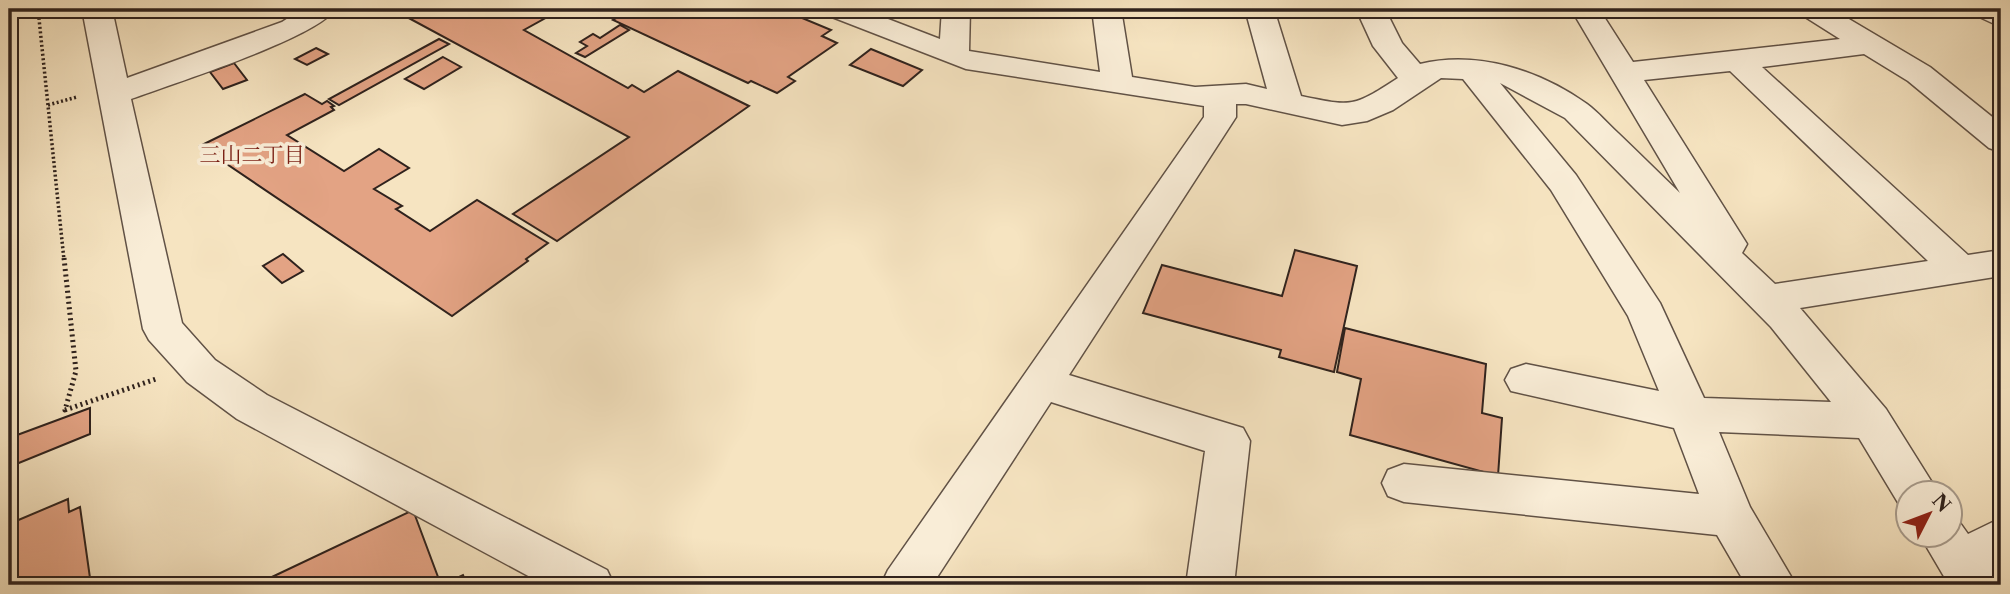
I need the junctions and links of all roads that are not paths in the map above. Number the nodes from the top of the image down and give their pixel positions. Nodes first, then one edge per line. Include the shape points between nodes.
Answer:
1 (97, 9) edge
2 (321, 9) edge
3 (843, 9) edge
4 (956, 9) edge
5 (1107, 9) edge
6 (1260, 9) edge
7 (1371, 9) edge
8 (1585, 9) edge
9 (1812, 9) edge
10 (1985, 9) edge
11 (2001, 18) edge
12 (1870, 44) junction
13 (954, 56) junction
14 (1737, 61) junction
15 (1472, 70) junction
16 (1626, 72) junction
17 (1417, 81) junction
18 (1117, 83) junction
19 (96, 95) junction
20 (1220, 97) junction
21 (1286, 101) junction
22 (2001, 107) edge
23 (1963, 110) junction
24 (2001, 141) edge
25 (2001, 263) edge
26 (1960, 269) junction
27 (1740, 272) junction
28 (1766, 299) junction
29 (1526, 380) dead end
30 (1042, 383) junction
31 (1690, 414) junction
32 (1871, 421) junction
33 (1907, 478) edge
34 (1404, 483) dead end
35 (1731, 517) junction
36 (2001, 538) edge
37 (1959, 561) edge
38 (590, 585) edge
39 (905, 585) edge
40 (1210, 585) edge
41 (1772, 585) edge

1 - 19 street
2 - 19 street via 293,28
3 - 13 street
4 - 13 street
5 - 18 street
6 - 21 street
7 - 17 street via 1388,46
8 - 16 street
9 - 12 street
10 - 11 street
12 - 14 street
12 - 23 street via 1919,74
13 - 18 street
14 - 16 street
14 - 26 street
15 - 17 street via 1443,68
15 - 27 street via 1521,80 1576,110
15 - 31 street via 1564,183 1646,313
16 - 27 street via 1726,234
17 - 21 street via 1355,114
18 - 20 street
19 - 38 street via 163,329 201,371 252,407
20 - 21 street via 1245,94
20 - 30 street via 1220,117
22 - 23 street
23 - 24 street
25 - 26 street
26 - 28 street
27 - 28 street
28 - 32 street
29 - 31 street
30 - 39 street
30 - 40 street via 1228,441
31 - 32 street
31 - 35 street
32 - 33 street
34 - 35 street
35 - 41 street
36 - 37 street

